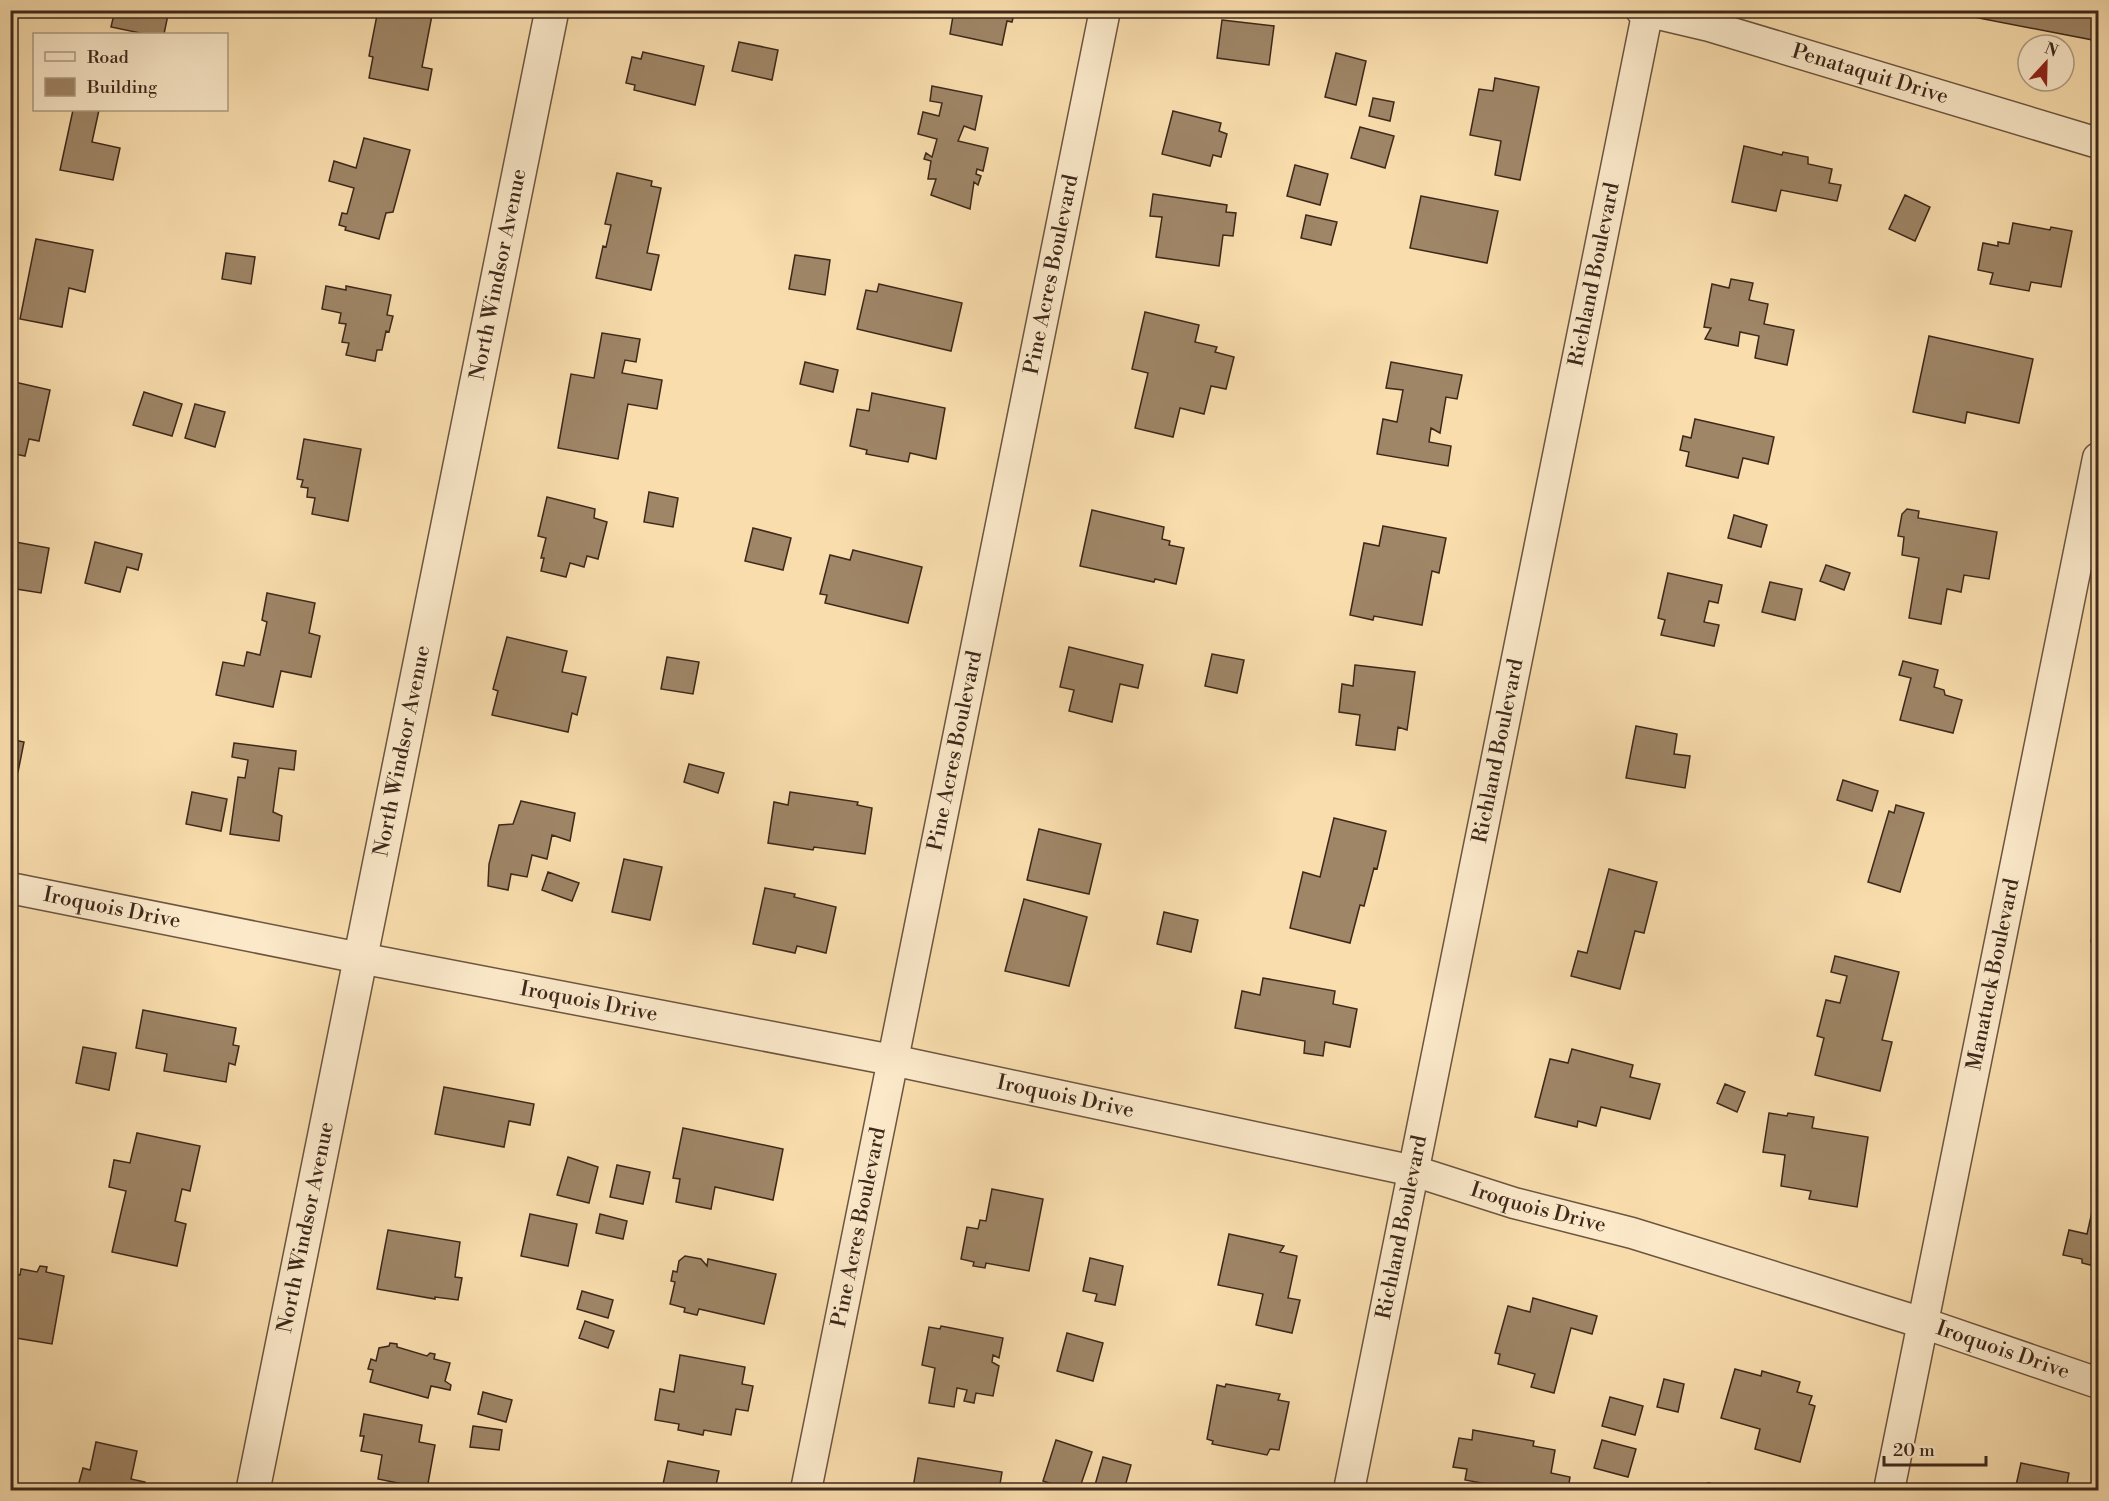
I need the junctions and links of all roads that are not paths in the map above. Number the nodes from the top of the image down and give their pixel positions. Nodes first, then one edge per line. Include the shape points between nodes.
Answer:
1 (552, 10) edge
2 (1105, 10) edge
3 (1645, 11) edge
4 (2098, 143) edge
5 (2098, 458) edge
6 (10, 888) edge
7 (360, 958) junction
8 (892, 1060) junction
9 (1414, 1171) junction
10 (1923, 1323) junction
11 (2098, 1383) edge
12 (253, 1491) edge
13 (806, 1491) edge
14 (1349, 1491) edge
15 (1889, 1491) edge

1 - 7 street, North Windsor Avenue
2 - 8 street, Pine Acres Boulevard
3 - 4 street, Penataquit Drive via 1710,26
3 - 9 street, Richland Boulevard
5 - 10 street, Manatuck Boulevard
6 - 7 street, Iroquois Drive
7 - 8 street, Iroquois Drive
7 - 12 street, North Windsor Avenue
8 - 9 street, Iroquois Drive
8 - 13 street, Pine Acres Boulevard
9 - 10 street, Iroquois Drive
9 - 14 street, Richland Boulevard
10 - 11 street, Iroquois Drive
10 - 15 street, Manatuck Boulevard

